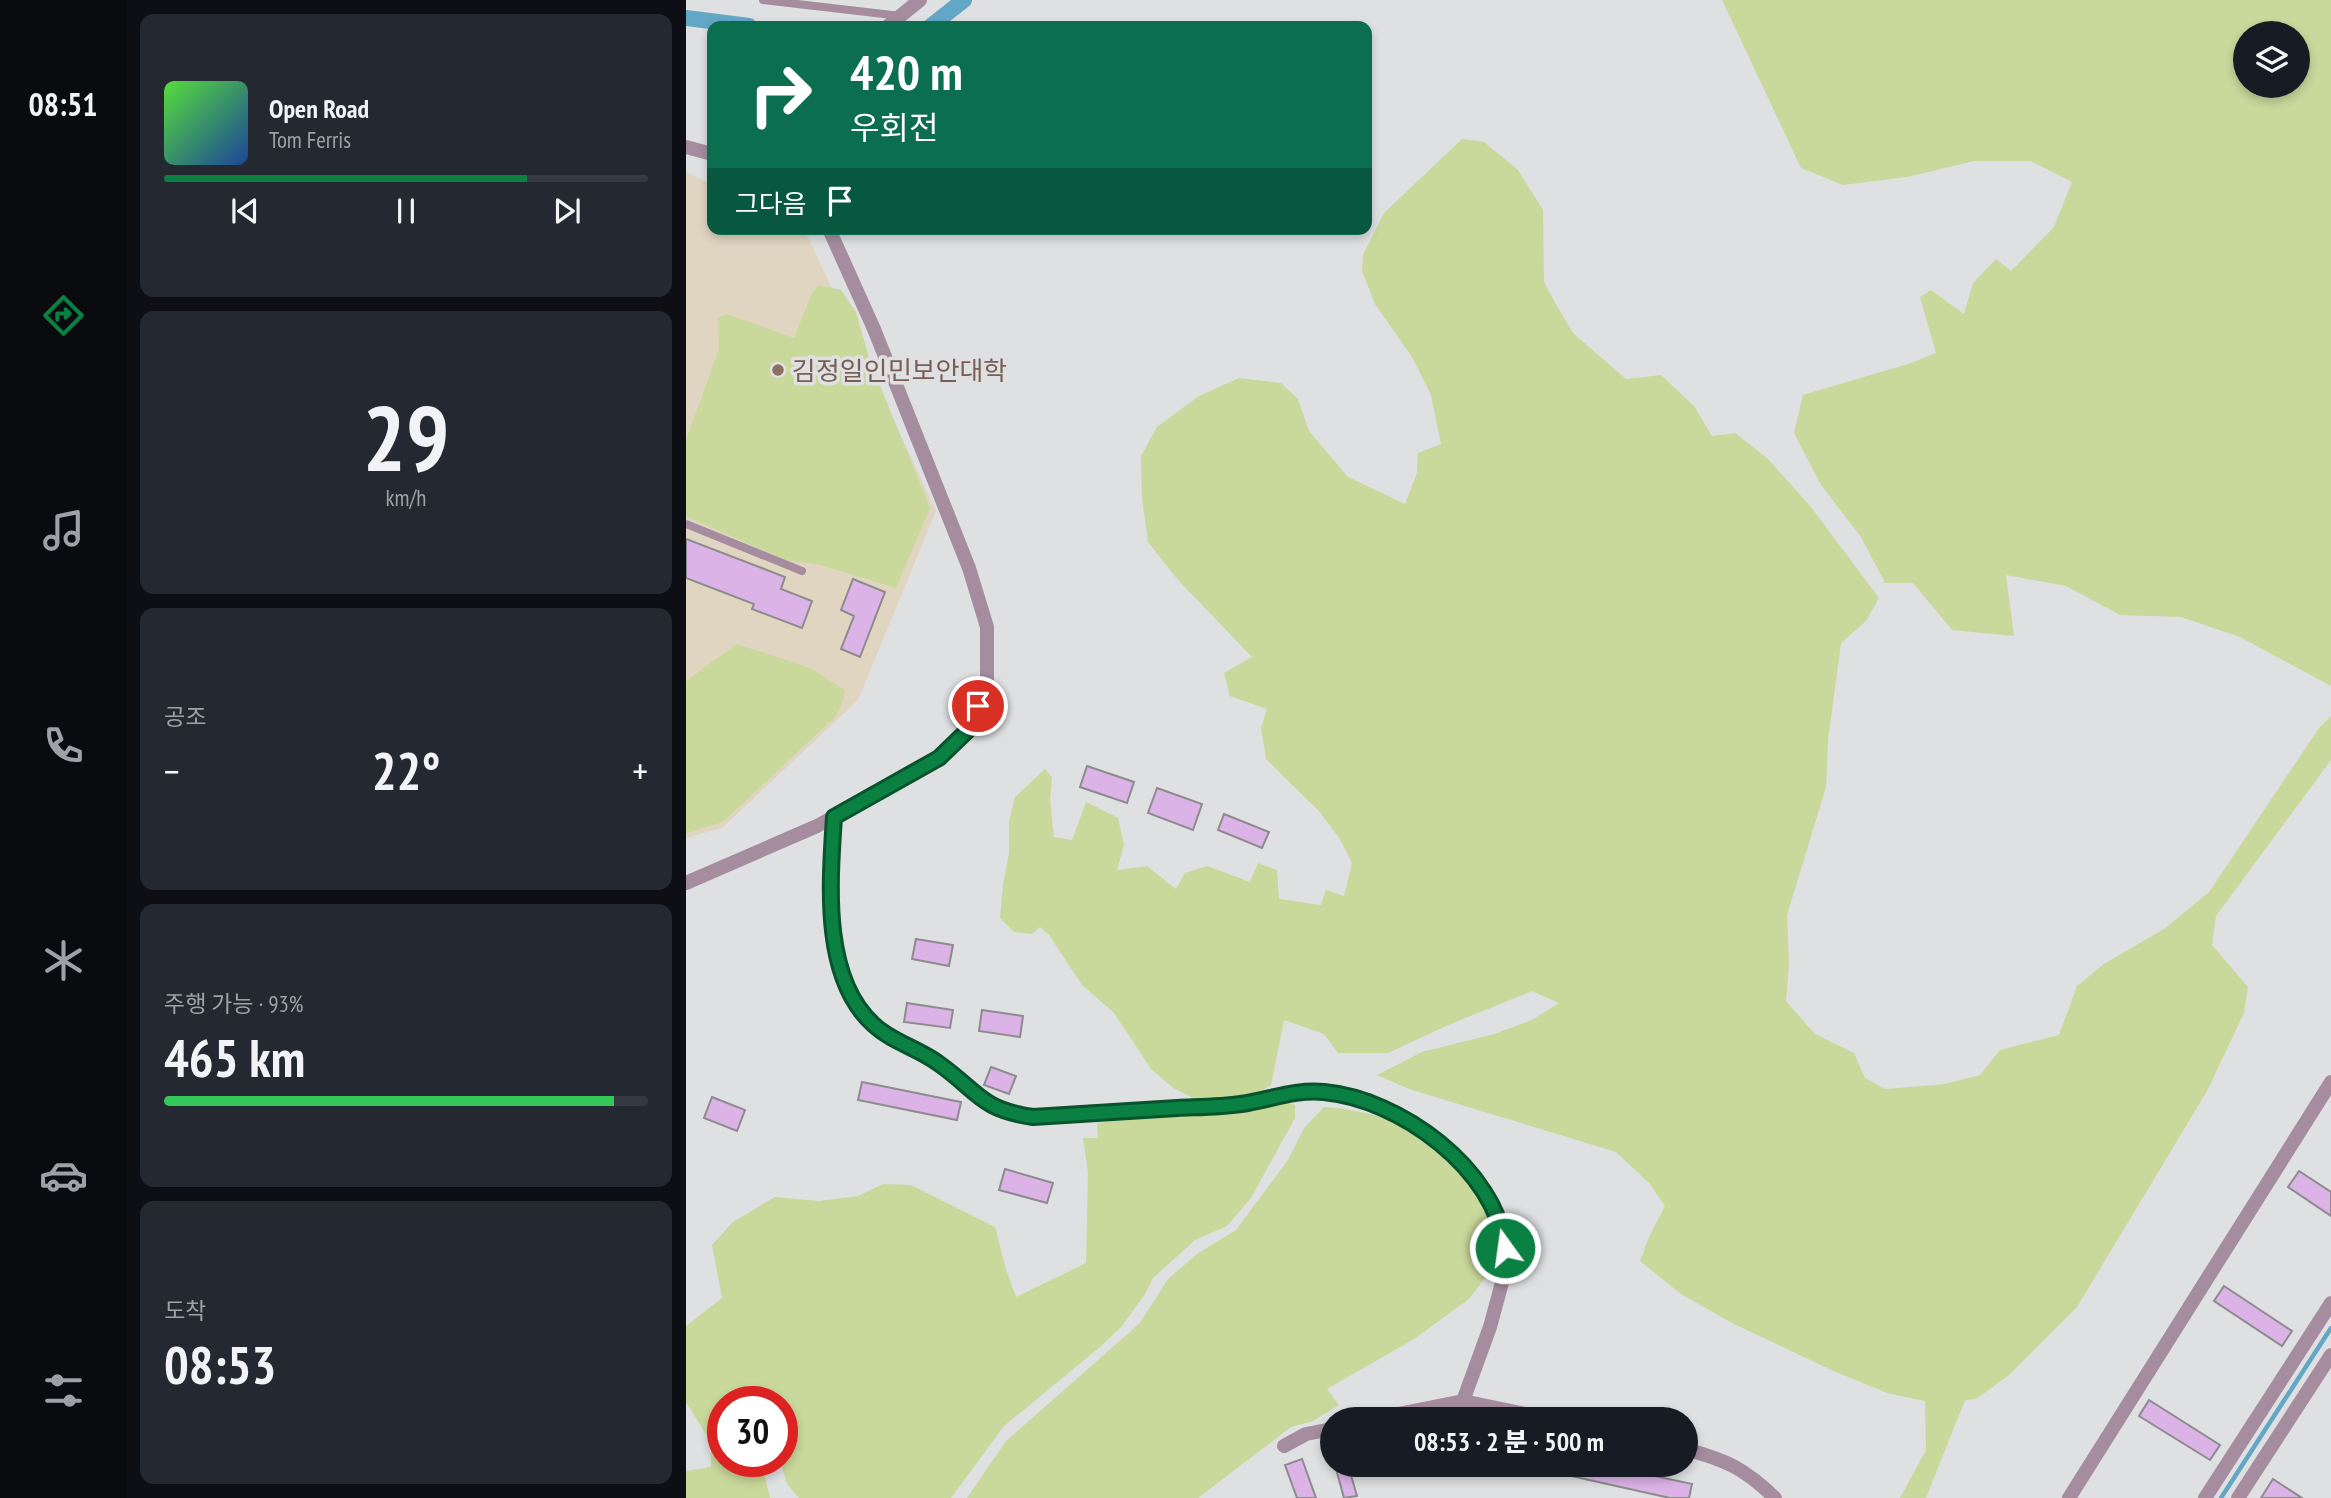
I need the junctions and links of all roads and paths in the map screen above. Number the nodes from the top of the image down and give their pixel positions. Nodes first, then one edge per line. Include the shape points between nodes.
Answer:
1 (762, 0) edge
2 (920, 0) edge
3 (901, 16) junction
4 (894, 21) edge
5 (686, 147) edge
6 (707, 153) edge
7 (832, 235) edge
8 (686, 524) edge
9 (802, 571) dead end
10 (834, 817) junction
11 (686, 883) edge
12 (2331, 1082) edge
13 (2331, 1303) edge
14 (2331, 1355) edge
15 (1463, 1401) junction
16 (1433, 1407) edge
17 (1492, 1407) edge
18 (1320, 1431) edge
19 (1284, 1446) dead end
20 (1698, 1452) edge
21 (1775, 1498) edge
22 (2069, 1498) edge
23 (2206, 1498) edge
24 (2238, 1498) edge

1 - 3 lane
2 - 3 street
3 - 4 street
5 - 6 street
7 - 10 street via 969,568 988,627 987,682 968,730 939,758
8 - 9 lane
10 - 11 street
10 - 15 street via 835,935 845,986 855,1005 874,1026 940,1064 991,1106 1033,1117 1241,1104 1285,1093 1324,1092 1368,1100 1425,1130 1493,1203 1503,1232 1507,1264
12 - 22 street
13 - 23 street
14 - 24 street
15 - 16 street
15 - 17 street
18 - 19 street
20 - 21 street via 1740,1467

